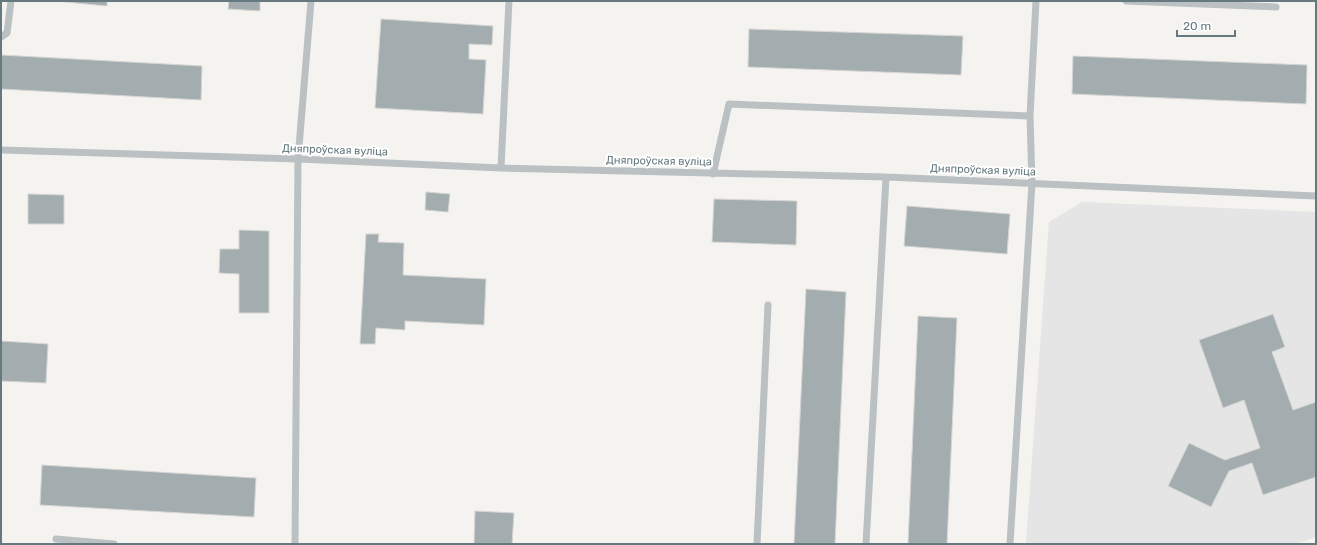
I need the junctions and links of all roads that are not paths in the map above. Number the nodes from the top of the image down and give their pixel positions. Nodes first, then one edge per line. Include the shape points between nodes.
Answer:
1 (11, 1) edge
2 (311, 1) edge
3 (509, 1) edge
4 (1036, 1) edge
5 (1126, 1) edge
6 (1276, 7) dead end
7 (1, 37) edge
8 (1030, 116) junction
9 (1, 150) edge
10 (298, 159) junction
11 (501, 168) junction
12 (713, 174) junction
13 (886, 177) junction
14 (1032, 183) junction
15 (1316, 196) edge
16 (768, 305) dead end
17 (56, 539) dead end
18 (114, 544) edge
19 (295, 544) edge
20 (757, 544) edge
21 (866, 544) edge
22 (1010, 544) edge

1 - 7 street via 8,33
2 - 10 street
3 - 11 street
4 - 8 street
5 - 6 street
8 - 12 street via 729,104
8 - 14 street
9 - 10 street, Дняпроўская вуліца
10 - 11 street, Дняпроўская вуліца
10 - 19 street
11 - 12 street, Дняпроўская вуліца
12 - 13 street, Дняпроўская вуліца
13 - 14 street, Дняпроўская вуліца
13 - 21 street
14 - 15 street, Дняпроўская вуліца
14 - 22 street
16 - 20 street
17 - 18 street

